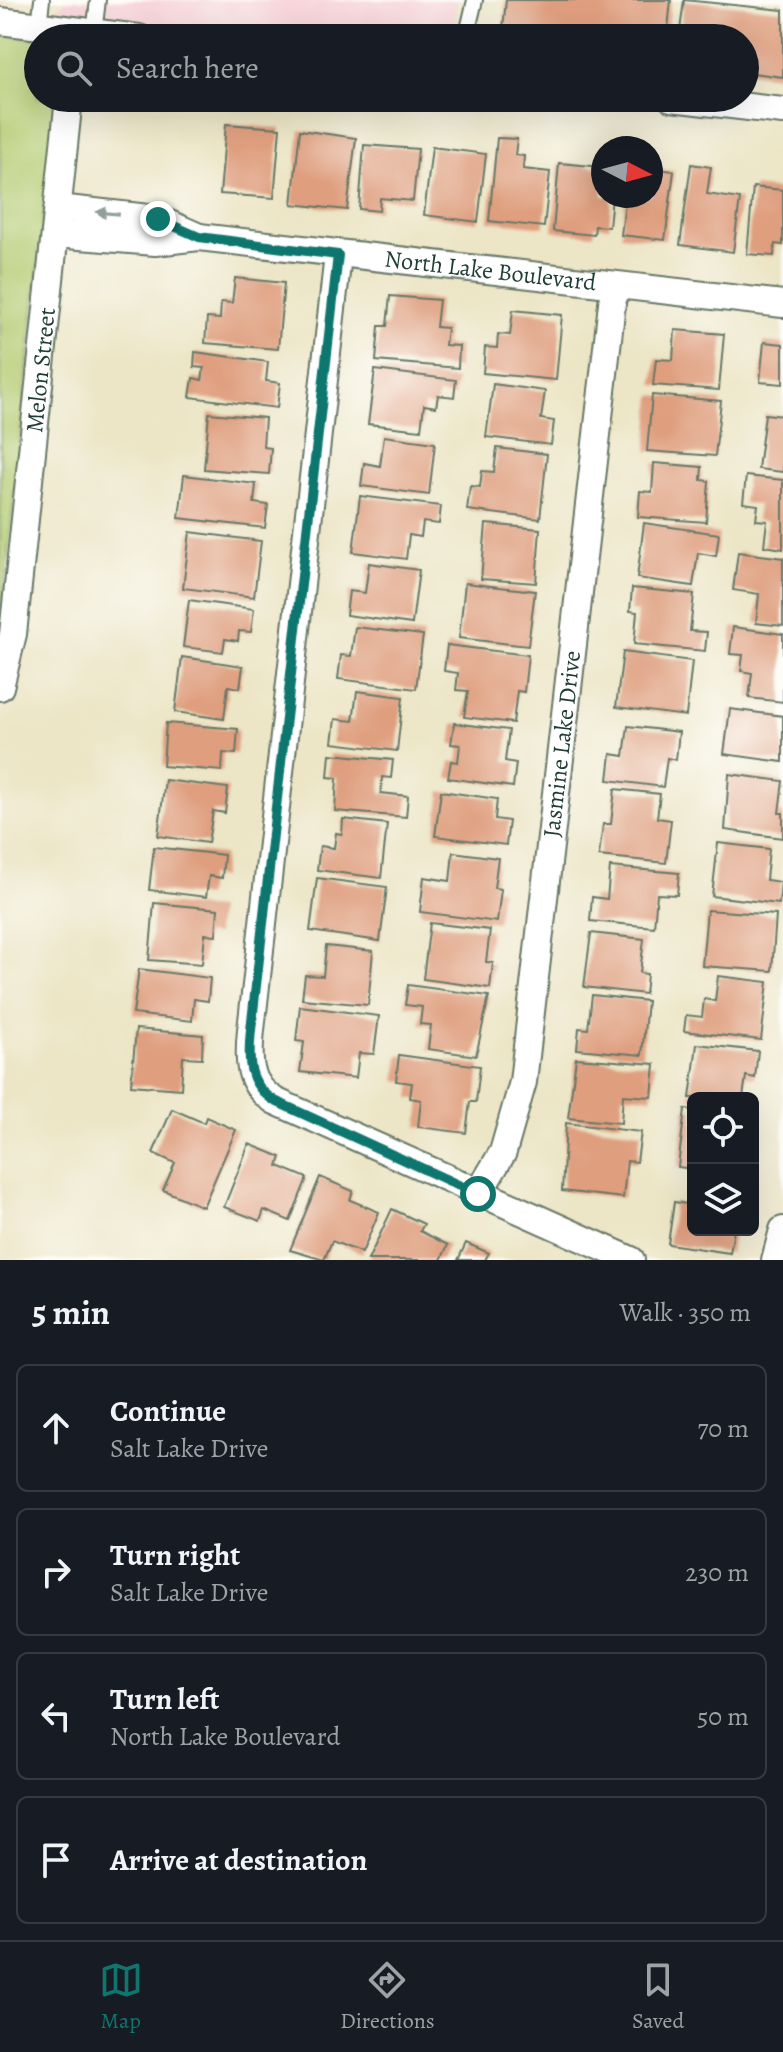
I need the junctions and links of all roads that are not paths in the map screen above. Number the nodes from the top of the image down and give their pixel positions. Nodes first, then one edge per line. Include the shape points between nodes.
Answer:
1 (98, 0) edge
2 (475, 0) edge
3 (40, 13) edge
4 (0, 21) edge
5 (62, 24) edge
6 (87, 24) edge
7 (469, 24) edge
8 (759, 108) edge
9 (783, 111) edge
10 (68, 112) edge
11 (57, 221) junction
12 (338, 255) junction
13 (614, 286) junction
14 (783, 304) edge
15 (6, 640) edge
16 (0, 687) edge
17 (478, 1194) junction
18 (783, 1230) edge
19 (631, 1260) edge
20 (775, 1260) edge

1 - 6 lane
2 - 7 lane
3 - 4 street
3 - 5 street
8 - 9 street
10 - 11 street, Melon Street
11 - 12 street, North Lake Boulevard via 155,242 199,237
11 - 15 street, Melon Street
12 - 13 street, North Lake Boulevard
12 - 17 street via 251,1030 251,1073 262,1094 275,1101
13 - 14 street, North Lake Boulevard
13 - 17 street, Jasmine Lake Drive via 523,1082 503,1152
15 - 16 street, Melon Street
17 - 19 street
18 - 20 street

